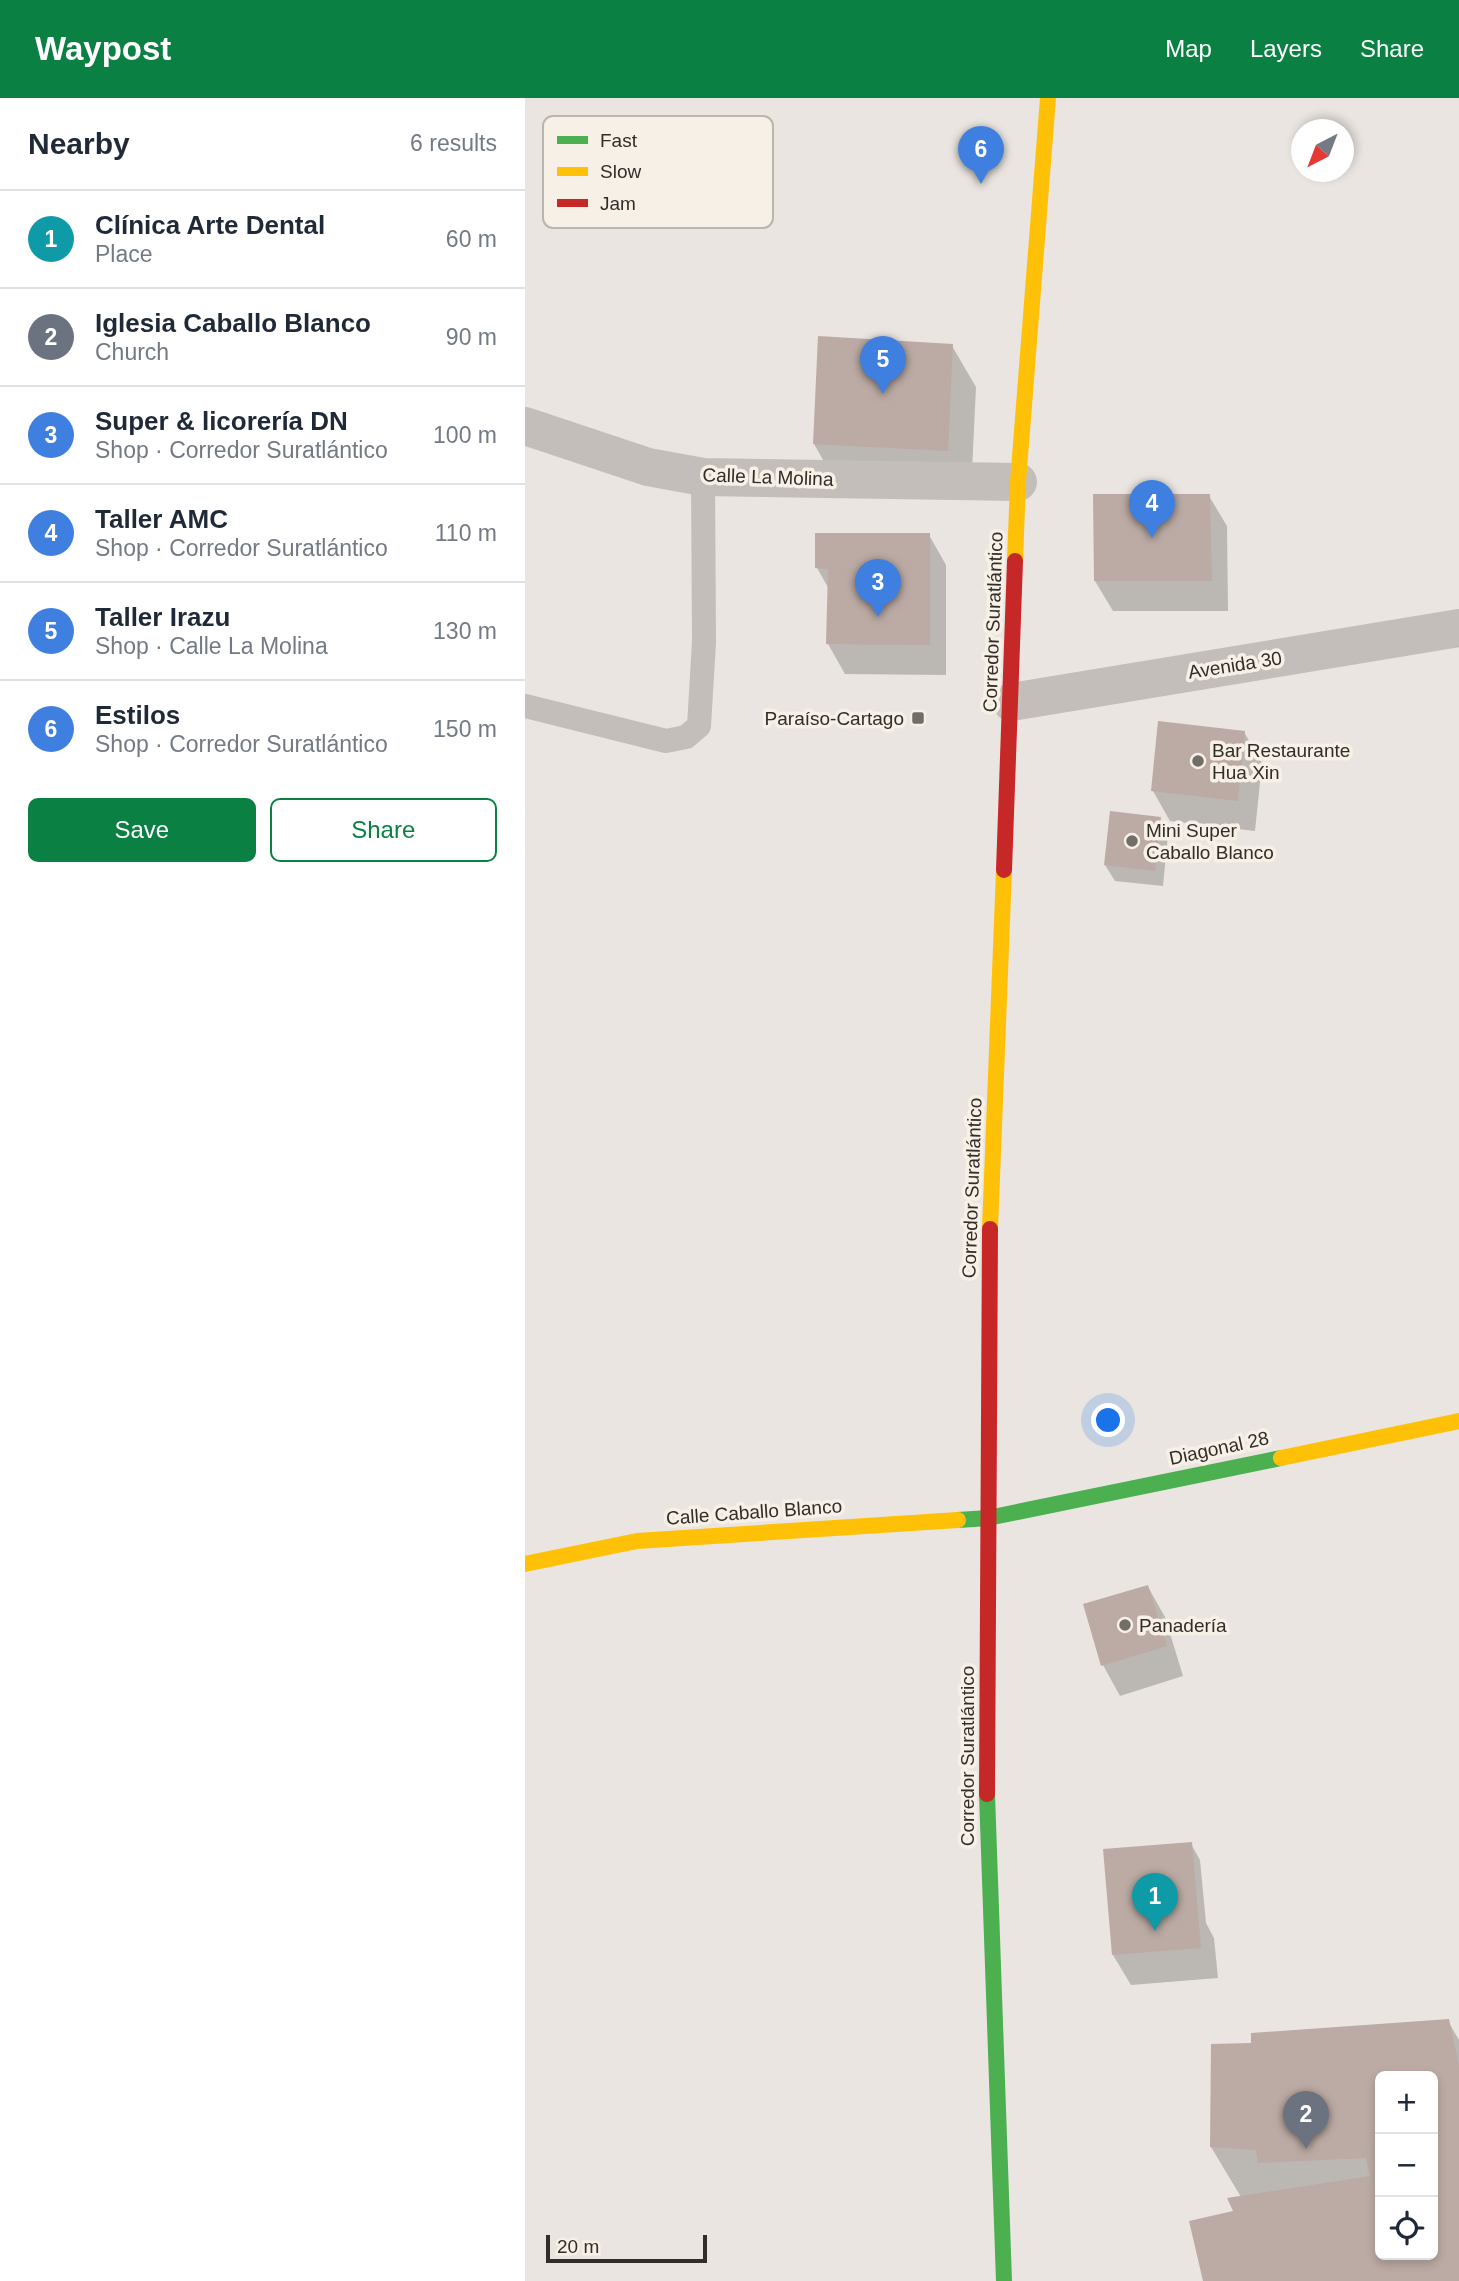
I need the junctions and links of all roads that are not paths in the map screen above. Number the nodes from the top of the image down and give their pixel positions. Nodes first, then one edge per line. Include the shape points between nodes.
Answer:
1 (1048, 98) edge
2 (525, 426) edge
3 (703, 477) junction
4 (1019, 482) junction
5 (1459, 628) edge
6 (1011, 702) junction
7 (525, 706) edge
8 (1459, 1421) edge
9 (988, 1518) junction
10 (525, 1564) edge
11 (1004, 2281) edge

1 - 4 main road, Corredor Suratlántico
2 - 3 street, Calle La Molina via 648,467
3 - 4 street, Calle La Molina
3 - 7 lane via 704,642 699,726 686,737 666,741
4 - 6 main road, Corredor Suratlántico
5 - 6 street, Avenida 30
6 - 9 main road, Corredor Suratlántico via 989,1265
8 - 9 main road, Diagonal 28
9 - 10 main road, Calle Caballo Blanco via 637,1541
9 - 11 main road, Corredor Suratlántico via 986,1745

